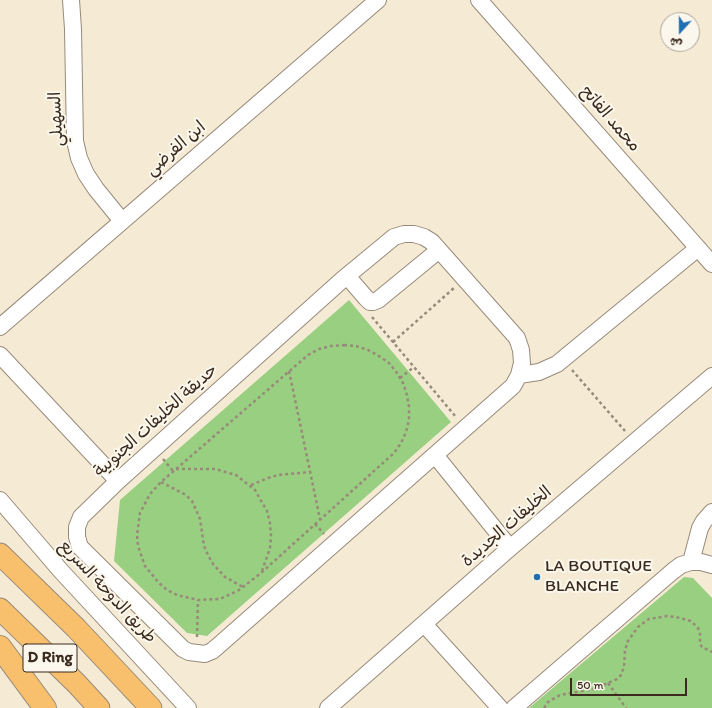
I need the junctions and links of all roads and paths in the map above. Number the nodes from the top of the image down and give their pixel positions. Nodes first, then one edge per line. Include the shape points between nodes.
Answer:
1 (71, 0) edge
2 (378, 0) edge
3 (479, 0) edge
4 (122, 221) junction
5 (698, 248) junction
6 (439, 250) junction
7 (712, 264) edge
8 (347, 276) junction
9 (464, 279) junction
10 (369, 313) dead end
11 (0, 327) edge
12 (393, 342) junction
13 (0, 355) edge
14 (563, 359) junction
15 (414, 367) junction
16 (289, 371) junction
17 (519, 375) junction
18 (712, 376) edge
19 (400, 378) junction
20 (466, 429) junction
21 (634, 442) junction
22 (435, 455) junction
23 (176, 469) junction
24 (310, 472) junction
25 (118, 481) junction
26 (161, 482) junction
27 (250, 486) junction
28 (0, 500) edge
29 (712, 512) edge
30 (320, 520) junction
31 (510, 548) junction
32 (0, 554) edge
33 (691, 562) junction
34 (712, 565) edge
35 (261, 573) junction
36 (243, 587) junction
37 (198, 600) junction
38 (0, 609) edge
39 (424, 624) junction
40 (0, 647) edge
41 (712, 652) edge
42 (197, 654) junction
43 (608, 683) junction
44 (45, 708) edge
45 (99, 708) edge
46 (151, 708) edge
47 (188, 708) edge
48 (328, 708) edge
49 (500, 708) edge
50 (514, 708) edge
51 (544, 708) edge
52 (626, 708) edge

1 - 4 street, السهيلي via 75,141 86,174
2 - 4 street, ابن الفرضي
3 - 5 street, محمد الفاتح
4 - 11 street, ابن الفرضي
5 - 7 street, محمد الفاتح
5 - 14 street
6 - 8 street, حديقة الخليفات الجنوبية via 424,237 404,234 394,237
6 - 8 street via 373,302 366,298
6 - 9 street, حديقة الخليفات الجنوبية
8 - 25 street, حديقة الخليفات الجنوبية
9 - 12 path
9 - 17 street, حديقة الخليفات الجنوبية via 517,338 522,363
10 - 12 path
12 - 15 path
13 - 25 street
14 - 17 street via 539,372
14 - 21 path
15 - 19 path
15 - 20 path
16 - 19 path via 319,349 344,345 356,346 379,356 389,363
16 - 23 path
16 - 24 path
17 - 20 street, حديقة الخليفات الجنوبية via 513,386
18 - 21 street, الخليفات الجديدة
19 - 30 path via 409,407 409,420 401,443 385,462
20 - 22 street, حديقة الخليفات الجنوبية
21 - 31 street, الخليفات الجديدة
22 - 31 street
22 - 42 street, حديقة الخليفات الجنوبية via 218,646 205,654
23 - 26 path
23 - 27 path via 215,469 236,475
24 - 27 path via 278,475
24 - 30 path
25 - 42 street, حديقة الخليفات الجنوبية via 81,517 77,527 80,547 183,649
26 - 36 path via 182,492 192,501 200,519 204,546 213,564 225,577
26 - 37 path via 150,494 140,513 137,535 141,556 151,575 168,590
27 - 35 path via 262,499 270,523 270,548
28 - 47 street, طريق الدوحة السريع via 61,571
29 - 33 street via 700,528
30 - 35 path
31 - 39 street, الخليفات الجديدة
32 - 46 main road, D Ring via 76,628
33 - 34 street
33 - 50 street via 673,571
35 - 36 path
36 - 37 path via 220,599
37 - 42 path
38 - 45 main road, D Ring
39 - 48 street, الخليفات الجديدة
39 - 49 street
40 - 44 highway
41 - 43 path via 702,647 698,628 691,621 676,616 649,619 638,627 628,641 621,675
43 - 51 path via 583,691 560,694
43 - 52 path

